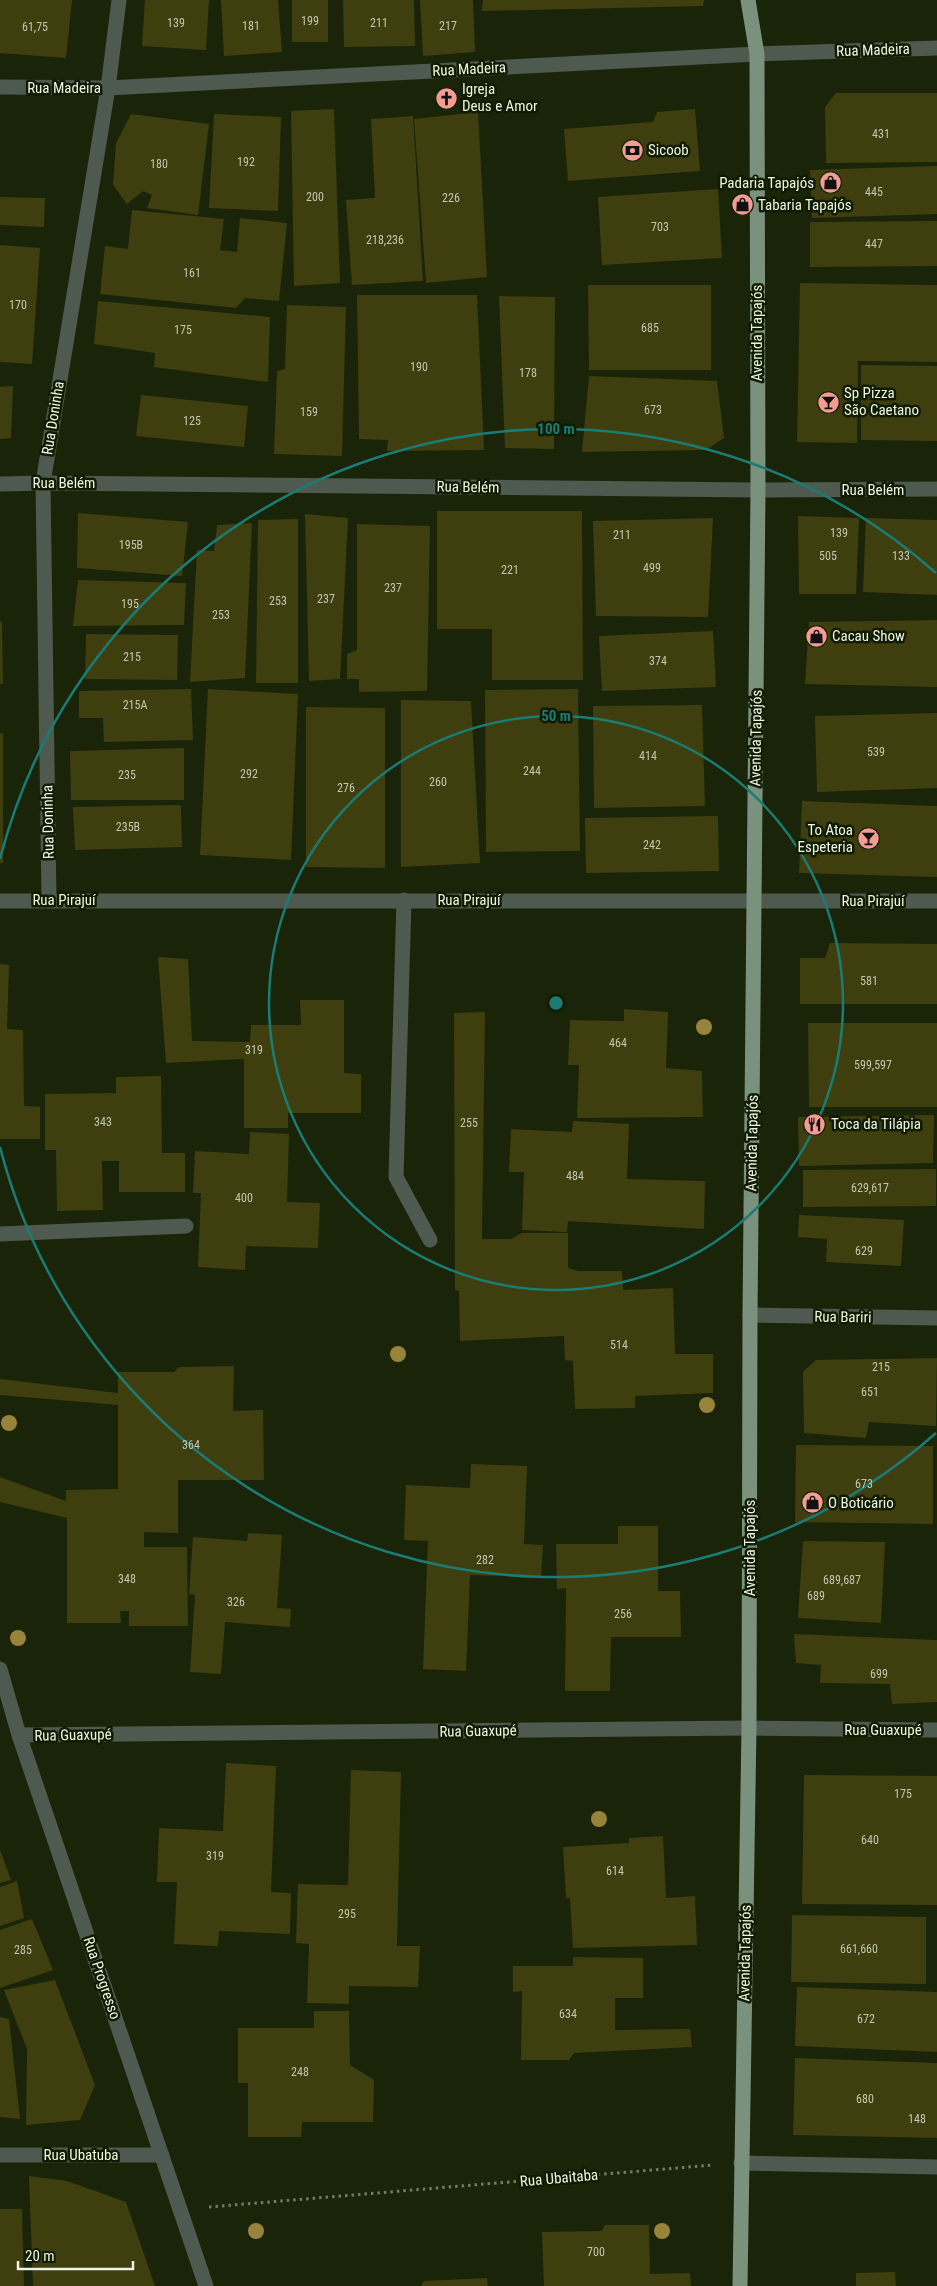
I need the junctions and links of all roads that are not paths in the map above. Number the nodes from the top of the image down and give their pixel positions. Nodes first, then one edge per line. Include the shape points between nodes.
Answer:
1 (119, 0) edge
2 (748, 0) edge
3 (937, 48) edge
4 (757, 54) junction
5 (0, 87) edge
6 (108, 88) junction
7 (43, 483) junction
8 (0, 484) edge
9 (937, 489) edge
10 (758, 490) junction
11 (0, 900) edge
12 (49, 900) junction
13 (404, 900) junction
14 (754, 900) junction
15 (937, 902) edge
16 (186, 1226) dead end
17 (0, 1234) edge
18 (430, 1240) dead end
19 (750, 1315) junction
20 (937, 1318) edge
21 (0, 1669) edge
22 (749, 1728) junction
23 (937, 1730) edge
24 (19, 1735) junction
25 (0, 2155) edge
26 (162, 2155) junction
27 (741, 2163) junction
28 (937, 2167) edge
29 (206, 2286) edge
30 (740, 2286) edge

1 - 6 street, Rua Doninha
2 - 4 main road, Avenida Tapajós
3 - 4 street, Rua Madeira
4 - 6 street, Rua Madeira
4 - 10 main road, Avenida Tapajós
5 - 6 street, Rua Madeira
6 - 7 street, Rua Doninha
7 - 8 street, Rua Belém
7 - 10 street, Rua Belém
7 - 12 street, Rua Doninha
9 - 10 street, Rua Belém
10 - 14 main road, Avenida Tapajós
11 - 12 street, Rua Pirajuí
12 - 13 street, Rua Pirajuí
13 - 14 street, Rua Pirajuí
13 - 18 street via 396,1177
14 - 15 street, Rua Pirajuí
14 - 19 main road, Avenida Tapajós
16 - 17 street
19 - 20 street, Rua Bariri
19 - 22 main road, Avenida Tapajós
21 - 24 street, Rua Progresso
22 - 23 street, Rua Guaxupé
22 - 24 street, Rua Guaxupé
22 - 27 main road, Avenida Tapajós
24 - 26 street, Rua Progresso
25 - 26 street, Rua Ubatuba
26 - 29 street, Rua Progresso
27 - 28 street
27 - 30 main road, Avenida Tapajós

